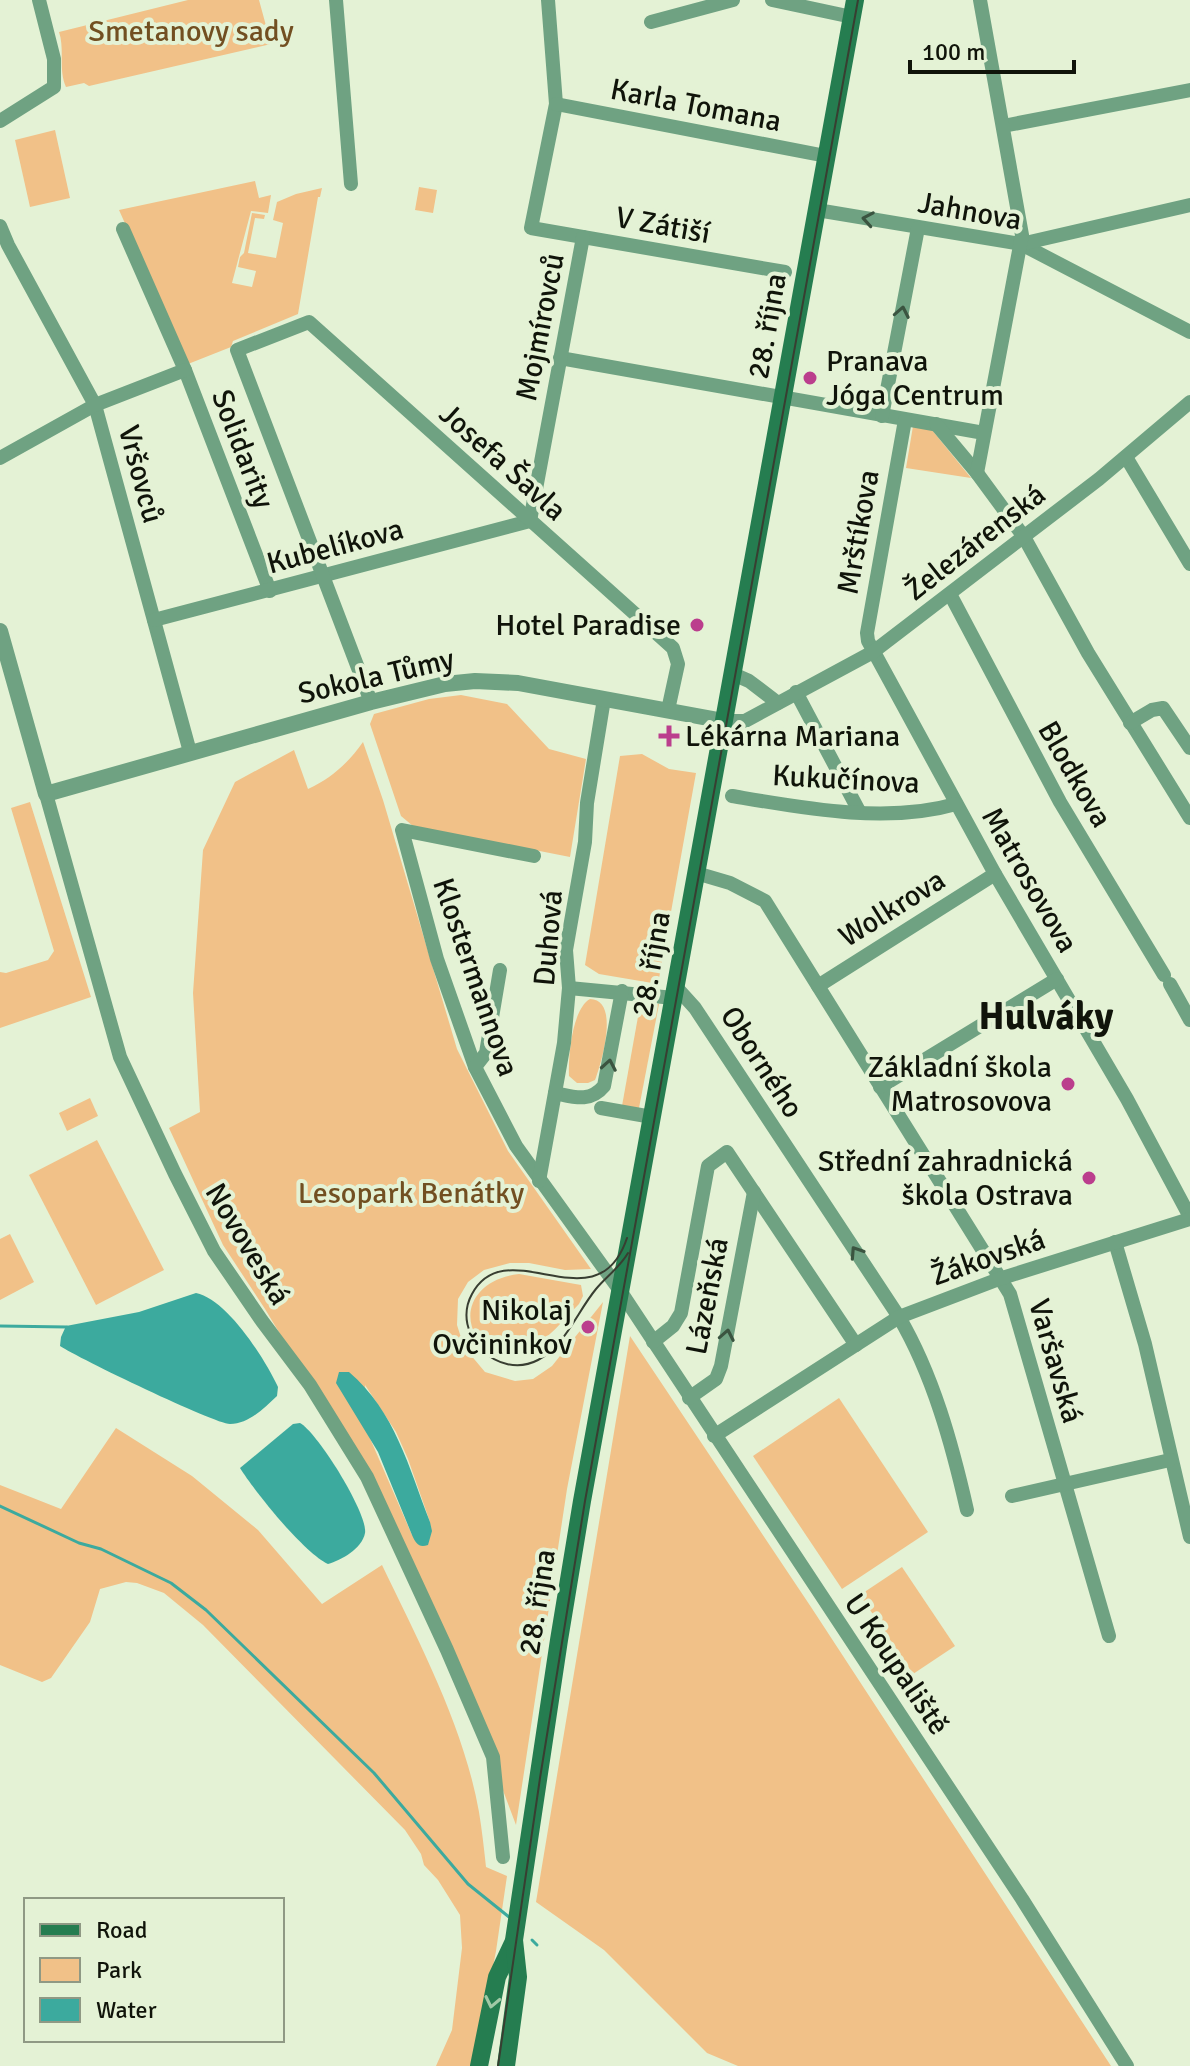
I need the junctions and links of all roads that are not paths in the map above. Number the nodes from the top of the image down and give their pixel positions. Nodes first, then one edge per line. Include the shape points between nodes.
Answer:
1 (39, 0) edge
2 (336, 0) edge
3 (548, 0) edge
4 (733, 0) edge
5 (772, 0) edge
6 (980, 0) edge
7 (710, 3) edge
8 (854, 9) edge
9 (651, 22) dead end
10 (1190, 90) edge
11 (556, 104) junction
12 (0, 121) edge
13 (1003, 126) junction
14 (826, 156) junction
15 (351, 184) dead end
16 (1190, 205) edge
17 (817, 210) junction
18 (0, 226) edge
19 (531, 228) joint
20 (918, 228) junction
21 (123, 229) dead end
22 (583, 237) junction
23 (1021, 244) junction
24 (785, 272) dead end
25 (1190, 332) edge
26 (560, 358) junction
27 (185, 370) junction
28 (783, 397) junction
29 (1190, 402) edge
30 (95, 405) junction
31 (882, 416) junction
32 (905, 420) junction
33 (936, 424) junction
34 (984, 433) junction
35 (1126, 457) junction
36 (0, 458) edge
37 (977, 473) junction
38 (530, 521) junction
39 (1024, 537) junction
40 (1190, 564) edge
41 (325, 575) junction
42 (270, 591) junction
43 (950, 594) junction
44 (154, 620) junction
45 (0, 631) edge
46 (873, 652) junction
47 (733, 674) junction
48 (796, 692) junction
49 (604, 699) junction
50 (371, 702) junction
51 (778, 703) junction
52 (668, 710) junction
53 (724, 721) junction
54 (1130, 723) junction
55 (1190, 748) edge
56 (190, 752) junction
57 (46, 794) junction
58 (732, 796) dead end
59 (956, 804) junction
60 (859, 811) junction
61 (1190, 818) edge
62 (534, 856) dead end
63 (696, 873) junction
64 (995, 874) junction
65 (500, 970) dead end
66 (1057, 979) junction
67 (818, 986) junction
68 (569, 988) junction
69 (622, 991) junction
70 (675, 992) junction
71 (1190, 1020) edge
72 (475, 1067) junction
73 (880, 1087) junction
74 (555, 1093) junction
75 (601, 1108) dead end
76 (652, 1117) junction
77 (539, 1181) junction
78 (754, 1192) junction
79 (1188, 1222) edge
80 (1115, 1242) junction
81 (999, 1279) junction
82 (621, 1292) junction
83 (899, 1317) junction
84 (653, 1342) junction
85 (856, 1345) junction
86 (689, 1398) junction
87 (714, 1436) junction
88 (1170, 1460) junction
89 (1063, 1483) junction
90 (1012, 1496) dead end
91 (967, 1510) dead end
92 (1190, 1537) edge
93 (1109, 1636) dead end
94 (503, 1857) dead end
95 (514, 1940) junction
96 (479, 2066) edge
97 (506, 2066) edge
98 (1127, 2066) edge

1 - 12 street via 54,59 54,87
2 - 15 street
3 - 11 street, Mojmírovců
4 - 7 street
5 - 8 street
6 - 13 street
7 - 9 street
8 - 14 main road, 28. října
10 - 13 street
11 - 14 street, Karla Tomana
11 - 19 street, Mojmírovců
13 - 23 street
14 - 17 main road, 28. října
16 - 23 street
20 -> 17 street, Jahnova
17 - 28 main road, 28. října
18 - 30 street, Vršovců
19 - 22 street, V Zátiší
20 - 23 street, Jahnova
31 -> 20 street
21 - 27 street, Solidarity
22 - 24 street, V Zátiší
22 - 26 street, Mojmírovců
23 - 25 street, Jahnova
23 - 34 street
26 - 28 street
26 - 38 street, Mojmírovců
27 - 30 street
27 - 42 street, Solidarity
28 - 31 street
28 - 47 main road, 28. října
29 - 35 street, Železárenská
30 - 36 street
30 - 44 street, Vršovců
31 - 32 street
32 - 33 street
32 - 46 street, Mrštíkova via 867,633
33 - 34 street
33 - 37 street
34 - 37 street
35 - 39 street, Železárenská
35 - 40 street
37 - 39 street
38 - 41 street, Kubelíkova
38 - 41 street, Josefa Šavla via 309,322 237,350
38 - 52 street, Josefa Šavla via 673,648 678,664
39 - 43 street, Železárenská
39 - 54 street
41 - 42 street, Kubelíkova
41 - 50 street
42 - 44 street, Kubelíkova
43 - 46 street, Železárenská
43 - 71 street, Blodkova via 1052,789
44 - 56 street, Vršovců
45 - 57 street, Novoveská
46 - 48 street, Železárenská
46 - 59 street, Matrosovova
47 - 51 street
47 - 53 main road, 28. října
48 - 51 street, Železárenská
48 - 60 street
49 - 50 street, Sokola Tůmy via 475,681
49 - 52 street, Sokola Tůmy
49 - 68 street, Duhová via 566,950
50 - 56 street, Sokola Tůmy
51 - 53 street, Železárenská via 745,721
52 - 53 street, Sokola Tůmy
53 - 63 main road, 28. října
54 - 55 street via 1163,708
54 - 61 street
56 - 57 street, Sokola Tůmy
57 - 94 street, Novoveská via 120,1057 214,1251 310,1385 367,1477 493,1757
58 - 60 street, Kukučínova via 805,809
59 - 60 street, Kukučínova via 928,812
59 - 64 street, Matrosovova
62 - 72 street, Klostermannova via 402,830 437,959
63 - 67 street, Varšavská via 765,901
63 - 70 main road, 28. října
64 - 66 street, Matrosovova
64 - 67 street, Wolkrova
65 - 72 street via 486,1053
66 - 73 street
66 - 79 street, Matrosovova via 1127,1099
67 - 73 street, Varšavská
68 - 69 street
68 - 74 street, Duhová
69 - 70 street
74 -> 69 street via 582,1099 604,1086
70 - 76 main road, 28. října
83 -> 70 street, Oborného via 691,1001
72 - 77 street, Klostermannova
73 - 81 street, Varšavská
74 - 77 street, Duhová
75 - 76 street
76 - 82 main road, 28. října
77 - 82 street, Klostermannova
78 - 84 street via 727,1152 708,1166 681,1313
78 - 85 street
86 -> 78 street, Lázeňská via 716,1379 721,1366
79 - 80 street, Žákovská
80 - 81 street, Žákovská
80 - 88 street via 1145,1344
81 - 83 street, Žákovská
81 - 89 street, Varšavská via 1010,1294
82 - 84 street, U Koupaliště
82 - 95 main road, 28. října via 567,1591
83 - 85 street, Žákovská
83 - 91 street, Oborného via 919,1351
84 - 86 street, U Koupaliště
85 - 87 street, Žákovská
86 - 87 street, U Koupaliště
87 - 98 street, U Koupaliště
88 - 89 street
88 - 92 street
89 - 90 street
89 - 93 street, Varšavská
95 -> 96 main road, 28. října via 497,1977
95 - 97 main road, 28. října via 518,1977

